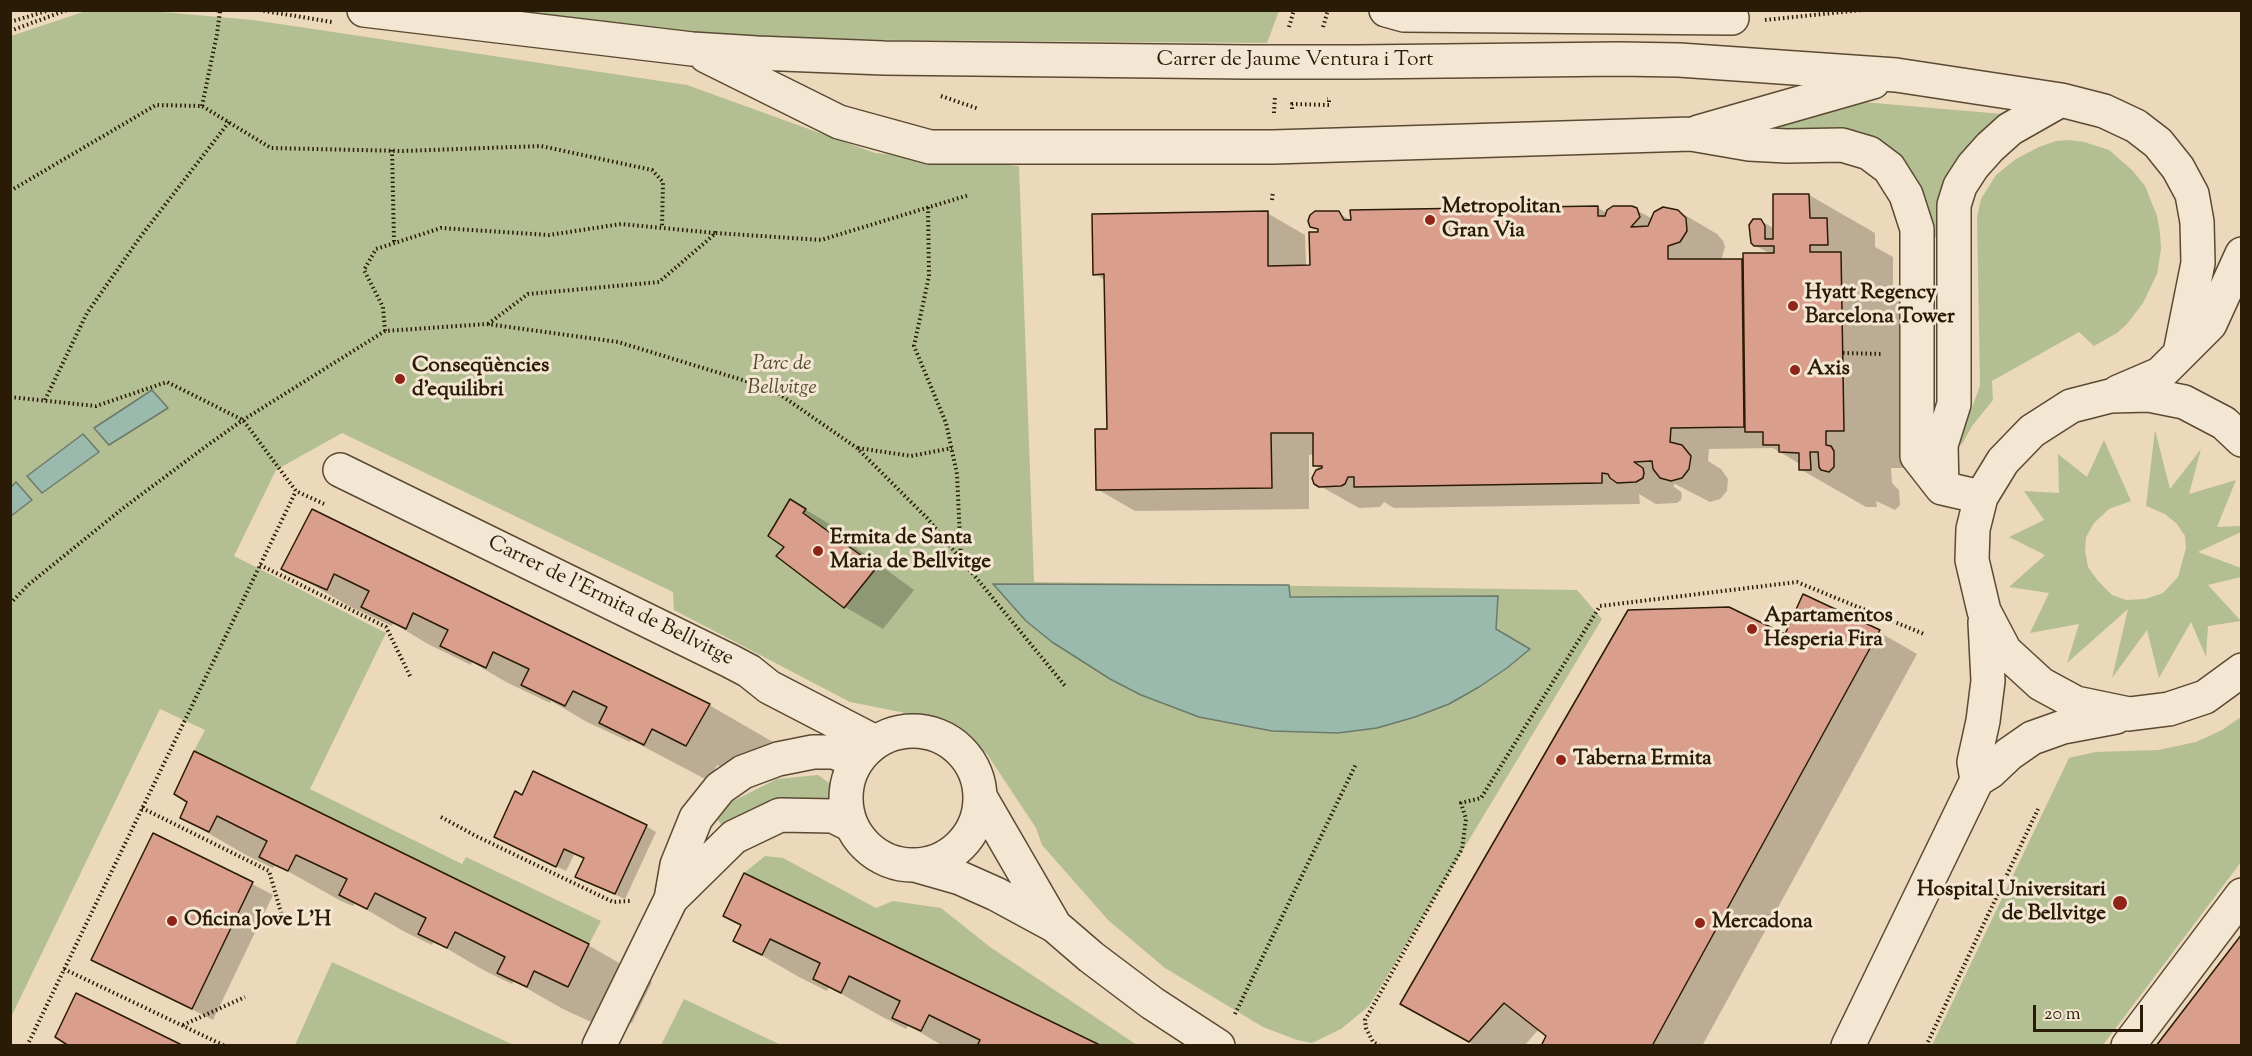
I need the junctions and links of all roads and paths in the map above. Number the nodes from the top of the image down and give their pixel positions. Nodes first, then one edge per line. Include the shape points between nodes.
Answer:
1 (50, 10) edge
2 (67, 10) edge
3 (364, 10) edge
4 (1386, 10) edge
5 (1863, 10) edge
6 (218, 11) edge
7 (1734, 14) edge
8 (10, 22) edge
9 (10, 31) edge
10 (692, 49) junction
11 (1711, 63) junction
12 (1896, 75) junction
13 (2061, 100) junction
14 (202, 106) junction
15 (229, 122) junction
16 (1691, 134) junction
17 (392, 150) junction
18 (10, 191) edge
19 (1273, 191) dead end
20 (969, 195) dead end
21 (1272, 200) dead end
22 (928, 207) junction
23 (662, 228) junction
24 (716, 233) junction
25 (394, 242) junction
26 (1917, 250) junction
27 (1954, 251) junction
28 (2241, 254) edge
29 (487, 324) junction
30 (385, 331) junction
31 (1843, 353) dead end
32 (2180, 353) junction
33 (1887, 354) dead end
34 (2110, 396) junction
35 (10, 397) edge
36 (45, 400) junction
37 (243, 420) junction
38 (2241, 440) edge
39 (857, 448) junction
40 (951, 448) junction
41 (340, 470) dead end
42 (1942, 488) junction
43 (296, 490) dead end
44 (1981, 497) junction
45 (961, 560) junction
46 (260, 565) junction
47 (10, 604) edge
48 (1984, 611) junction
49 (1924, 634) dead end
50 (2241, 670) edge
51 (411, 678) dead end
52 (1066, 687) dead end
53 (2129, 714) junction
54 (866, 752) junction
55 (1356, 764) dead end
56 (1977, 780) junction
57 (982, 800) junction
58 (142, 808) junction
59 (2038, 809) dead end
60 (441, 817) dead end
61 (696, 818) junction
62 (851, 825) junction
63 (734, 837) junction
64 (918, 866) junction
65 (2241, 895) edge
66 (671, 899) junction
67 (633, 901) dead end
68 (282, 916) dead end
69 (1055, 926) junction
70 (64, 969) junction
71 (245, 997) dead end
72 (1235, 1015) dead end
73 (182, 1025) junction
74 (1856, 1042) edge
75 (27, 1046) edge
76 (225, 1046) edge
77 (598, 1046) edge
78 (1218, 1046) edge
79 (1380, 1046) edge
80 (1926, 1046) edge
81 (2128, 1046) edge

1 - 8 path
2 - 9 path
3 - 10 street, Carrer de Jaume Ventura i Tort
4 - 7 street via 1404,15
5 - 7 path via 1763,20
6 - 14 path
7 - 11 street
10 - 11 street, Carrer de Jaume Ventura i Tort via 945,59 1619,59
10 - 16 street, Carrer de Jaume Ventura i Tort via 839,122 930,147 1274,147
11 - 12 street, Carrer de Jaume Ventura i Tort
12 - 13 street, Carrer de Jaume Ventura i Tort
12 - 16 street, Carrer de Jaume Ventura i Tort
13 - 27 street via 2010,129 1973,166 1954,205
13 - 32 street, Carrer de Jaume Ventura i Tort via 2104,111 2136,126 2158,143 2192,194 2198,263
14 - 15 path
14 - 18 path via 156,105
15 - 17 path via 271,148
15 - 36 path via 87,313
16 - 26 street, Carrer de Jaume Ventura i Tort via 1749,144 1842,145 1869,153 1889,168 1906,195 1917,229
17 - 23 path via 541,146 652,170 663,182
17 - 25 path
19 - 21 path
20 - 22 path
22 - 24 path via 821,240
22 - 40 path via 929,276 914,346 946,423
23 - 24 path
23 - 25 path via 621,224 549,235 441,228
24 - 29 path via 659,282 528,294
25 - 30 path via 375,249 364,270 383,307
26 - 27 street
26 - 42 street, Carrer de Jaume Ventura i Tort via 1917,456
27 - 42 street via 1954,404 1941,445
28 - 32 street via 2210,324
29 - 30 path
29 - 39 path via 618,342 772,389
30 - 37 path
31 - 33 path
32 - 34 street via 2160,374
34 - 38 street via 2148,395 2184,402 2224,423
34 - 44 street via 2071,406 2032,431 2003,461
35 - 36 path
36 - 37 path via 96,406 167,382
37 - 47 path via 122,509
39 - 40 path via 911,456
39 - 45 path via 927,518
40 - 45 path via 957,474
41 - 54 street, Carrer de l'Ermita de Bellvitge via 740,666
42 - 44 street
43 - 46 path
44 - 48 street via 1973,529 1972,560
45 - 52 path
46 - 51 path via 386,627
46 - 58 path
48 - 53 street via 2005,651 2041,684 2076,703
48 - 56 street via 1988,681 1974,762
49 - 79 path via 1797,582 1600,606 1481,798 1461,803 1466,819 1462,849 1365,1020 1373,1042
50 - 53 street via 2205,697 2169,709
53 - 56 street via 2063,727 2032,738
54 - 57 street via 887,734 907,730 946,739 967,756 978,777
54 - 61 street via 813,752 743,772 725,785
54 - 62 street via 847,783 845,802
55 - 72 path
56 - 74 street
57 - 64 street via 968,835 952,851
57 - 69 street
58 - 68 path via 269,871
58 - 70 path
59 - 80 path
60 - 67 path via 613,902
61 - 63 street
61 - 66 street via 677,865
62 - 63 street via 833,816 780,815
62 - 64 street via 874,855 896,865
63 - 66 street
64 - 69 street via 960,878
65 - 81 street
66 - 77 street
69 - 78 street via 1152,1004
70 - 73 path
70 - 75 path
71 - 73 path
73 - 76 path

